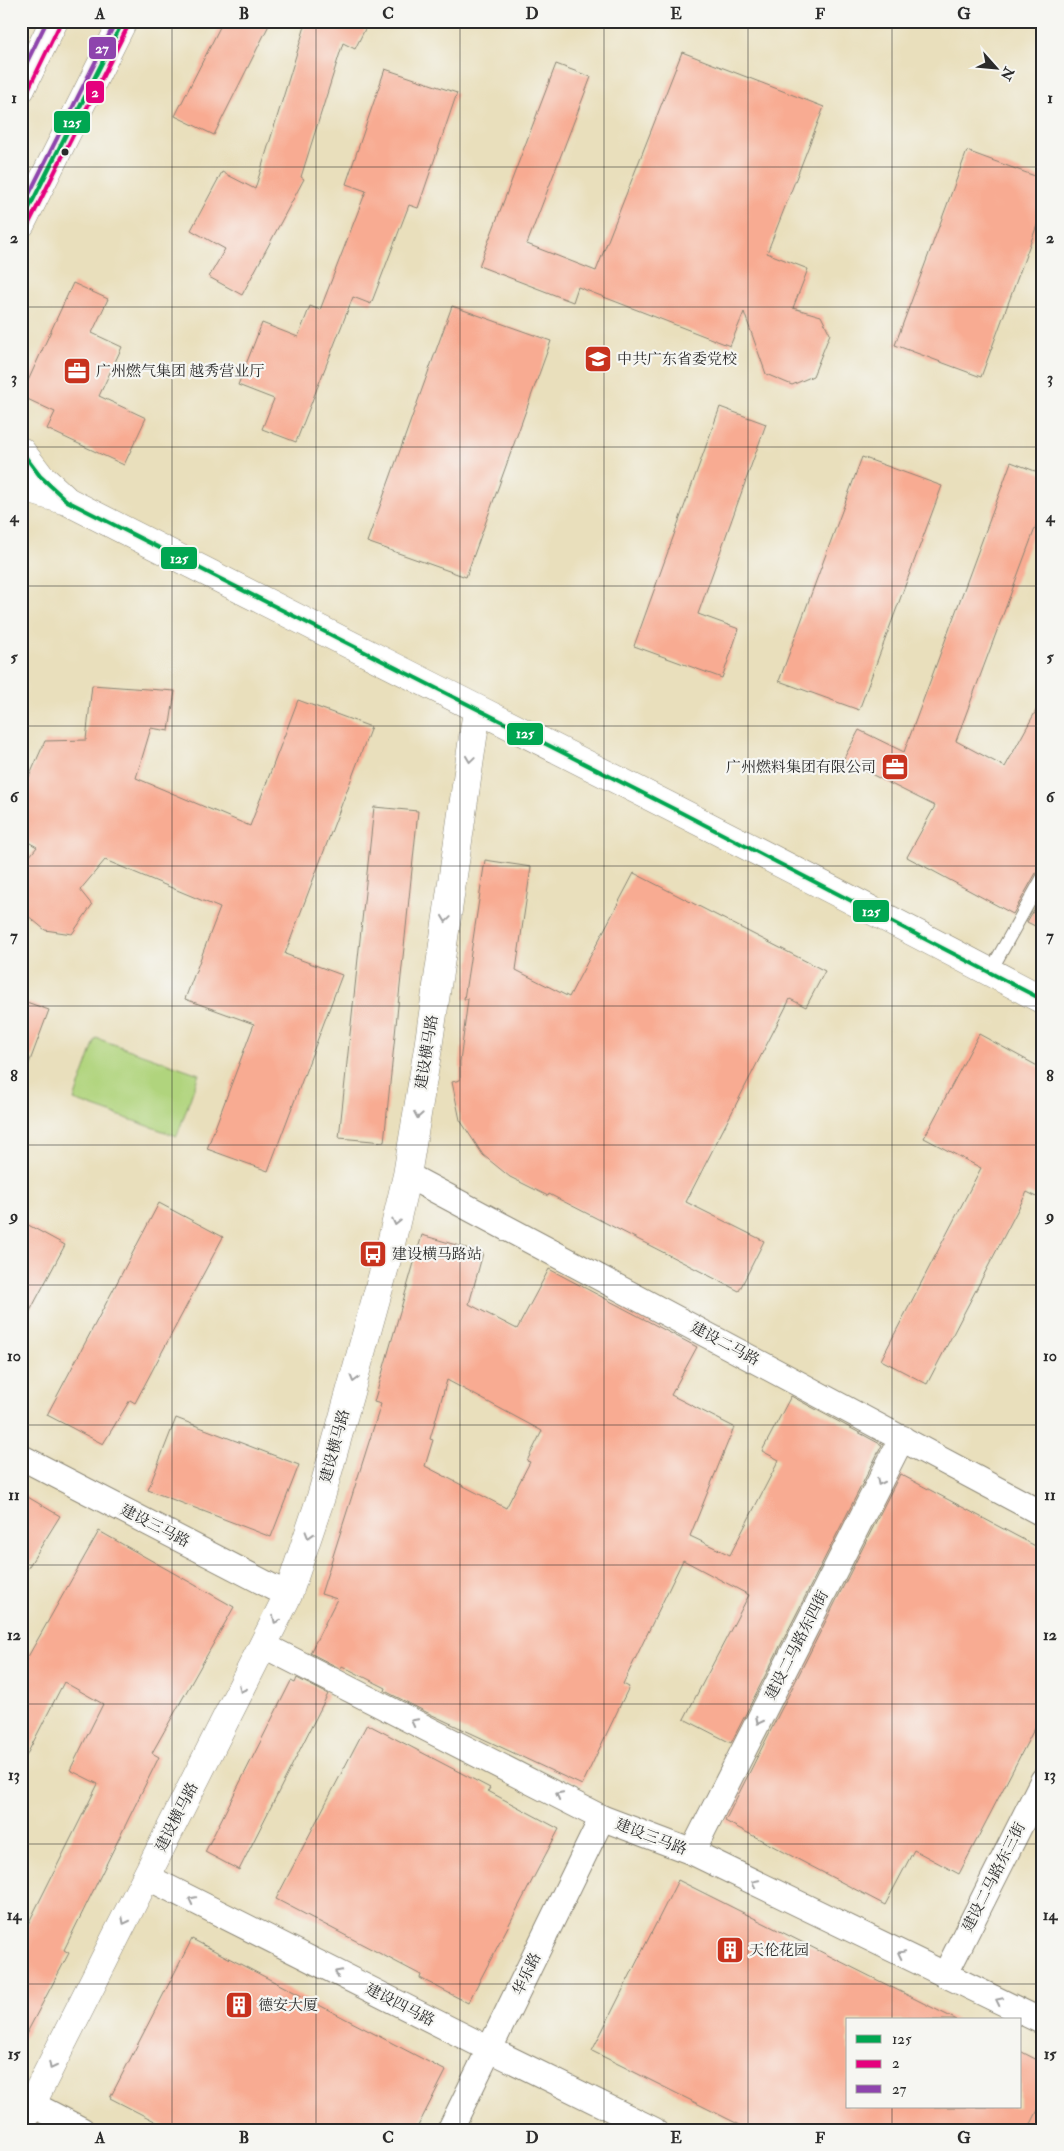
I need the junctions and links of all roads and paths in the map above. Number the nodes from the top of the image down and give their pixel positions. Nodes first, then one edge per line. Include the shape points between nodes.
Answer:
1 (54, 21) edge
2 (123, 21) edge
3 (21, 89) edge
4 (21, 224) edge
5 (21, 451) edge
6 (21, 487) edge
7 (67, 501) junction
8 (477, 710) junction
9 (1043, 877) edge
10 (990, 972) junction
11 (1043, 1000) edge
12 (407, 1175) junction
13 (902, 1438) junction
14 (21, 1457) edge
15 (1043, 1514) edge
16 (288, 1595) junction
17 (264, 1645) junction
18 (1043, 1780) edge
19 (602, 1818) junction
20 (692, 1852) junction
21 (147, 1877) junction
22 (945, 1975) junction
23 (1042, 2020) edge
24 (490, 2050) junction
25 (27, 2115) edge
26 (82, 2130) edge
27 (450, 2130) edge
28 (654, 2130) edge

1 - 3 main road
2 - 4 main road
5 - 7 main road via 40,476
6 - 7 main road
7 - 8 main road
8 - 10 main road
8 -> 12 main road, 建设横马路
9 - 10 lane
10 - 11 main road
12 - 13 street, 建设二马路
12 -> 16 main road, 建设横马路 via 389,1252 321,1496
13 - 15 street, 建设二马路
13 -> 20 street, 建设二马路东四街
14 - 16 street, 建设三马路
16 -> 17 main road, 建设横马路
19 -> 17 street, 建设三马路
17 -> 21 main road, 建设横马路
18 - 22 street, 建设二马路东三街
19 - 20 street, 建设三马路
19 - 24 street, 华乐路
22 -> 20 street, 建设三马路
24 -> 21 street, 建设四马路
21 -> 25 main road, 建设横马路
23 -> 22 street, 建设三马路
24 - 27 street, 华乐路
24 - 28 street, 建设四马路
25 - 26 street

